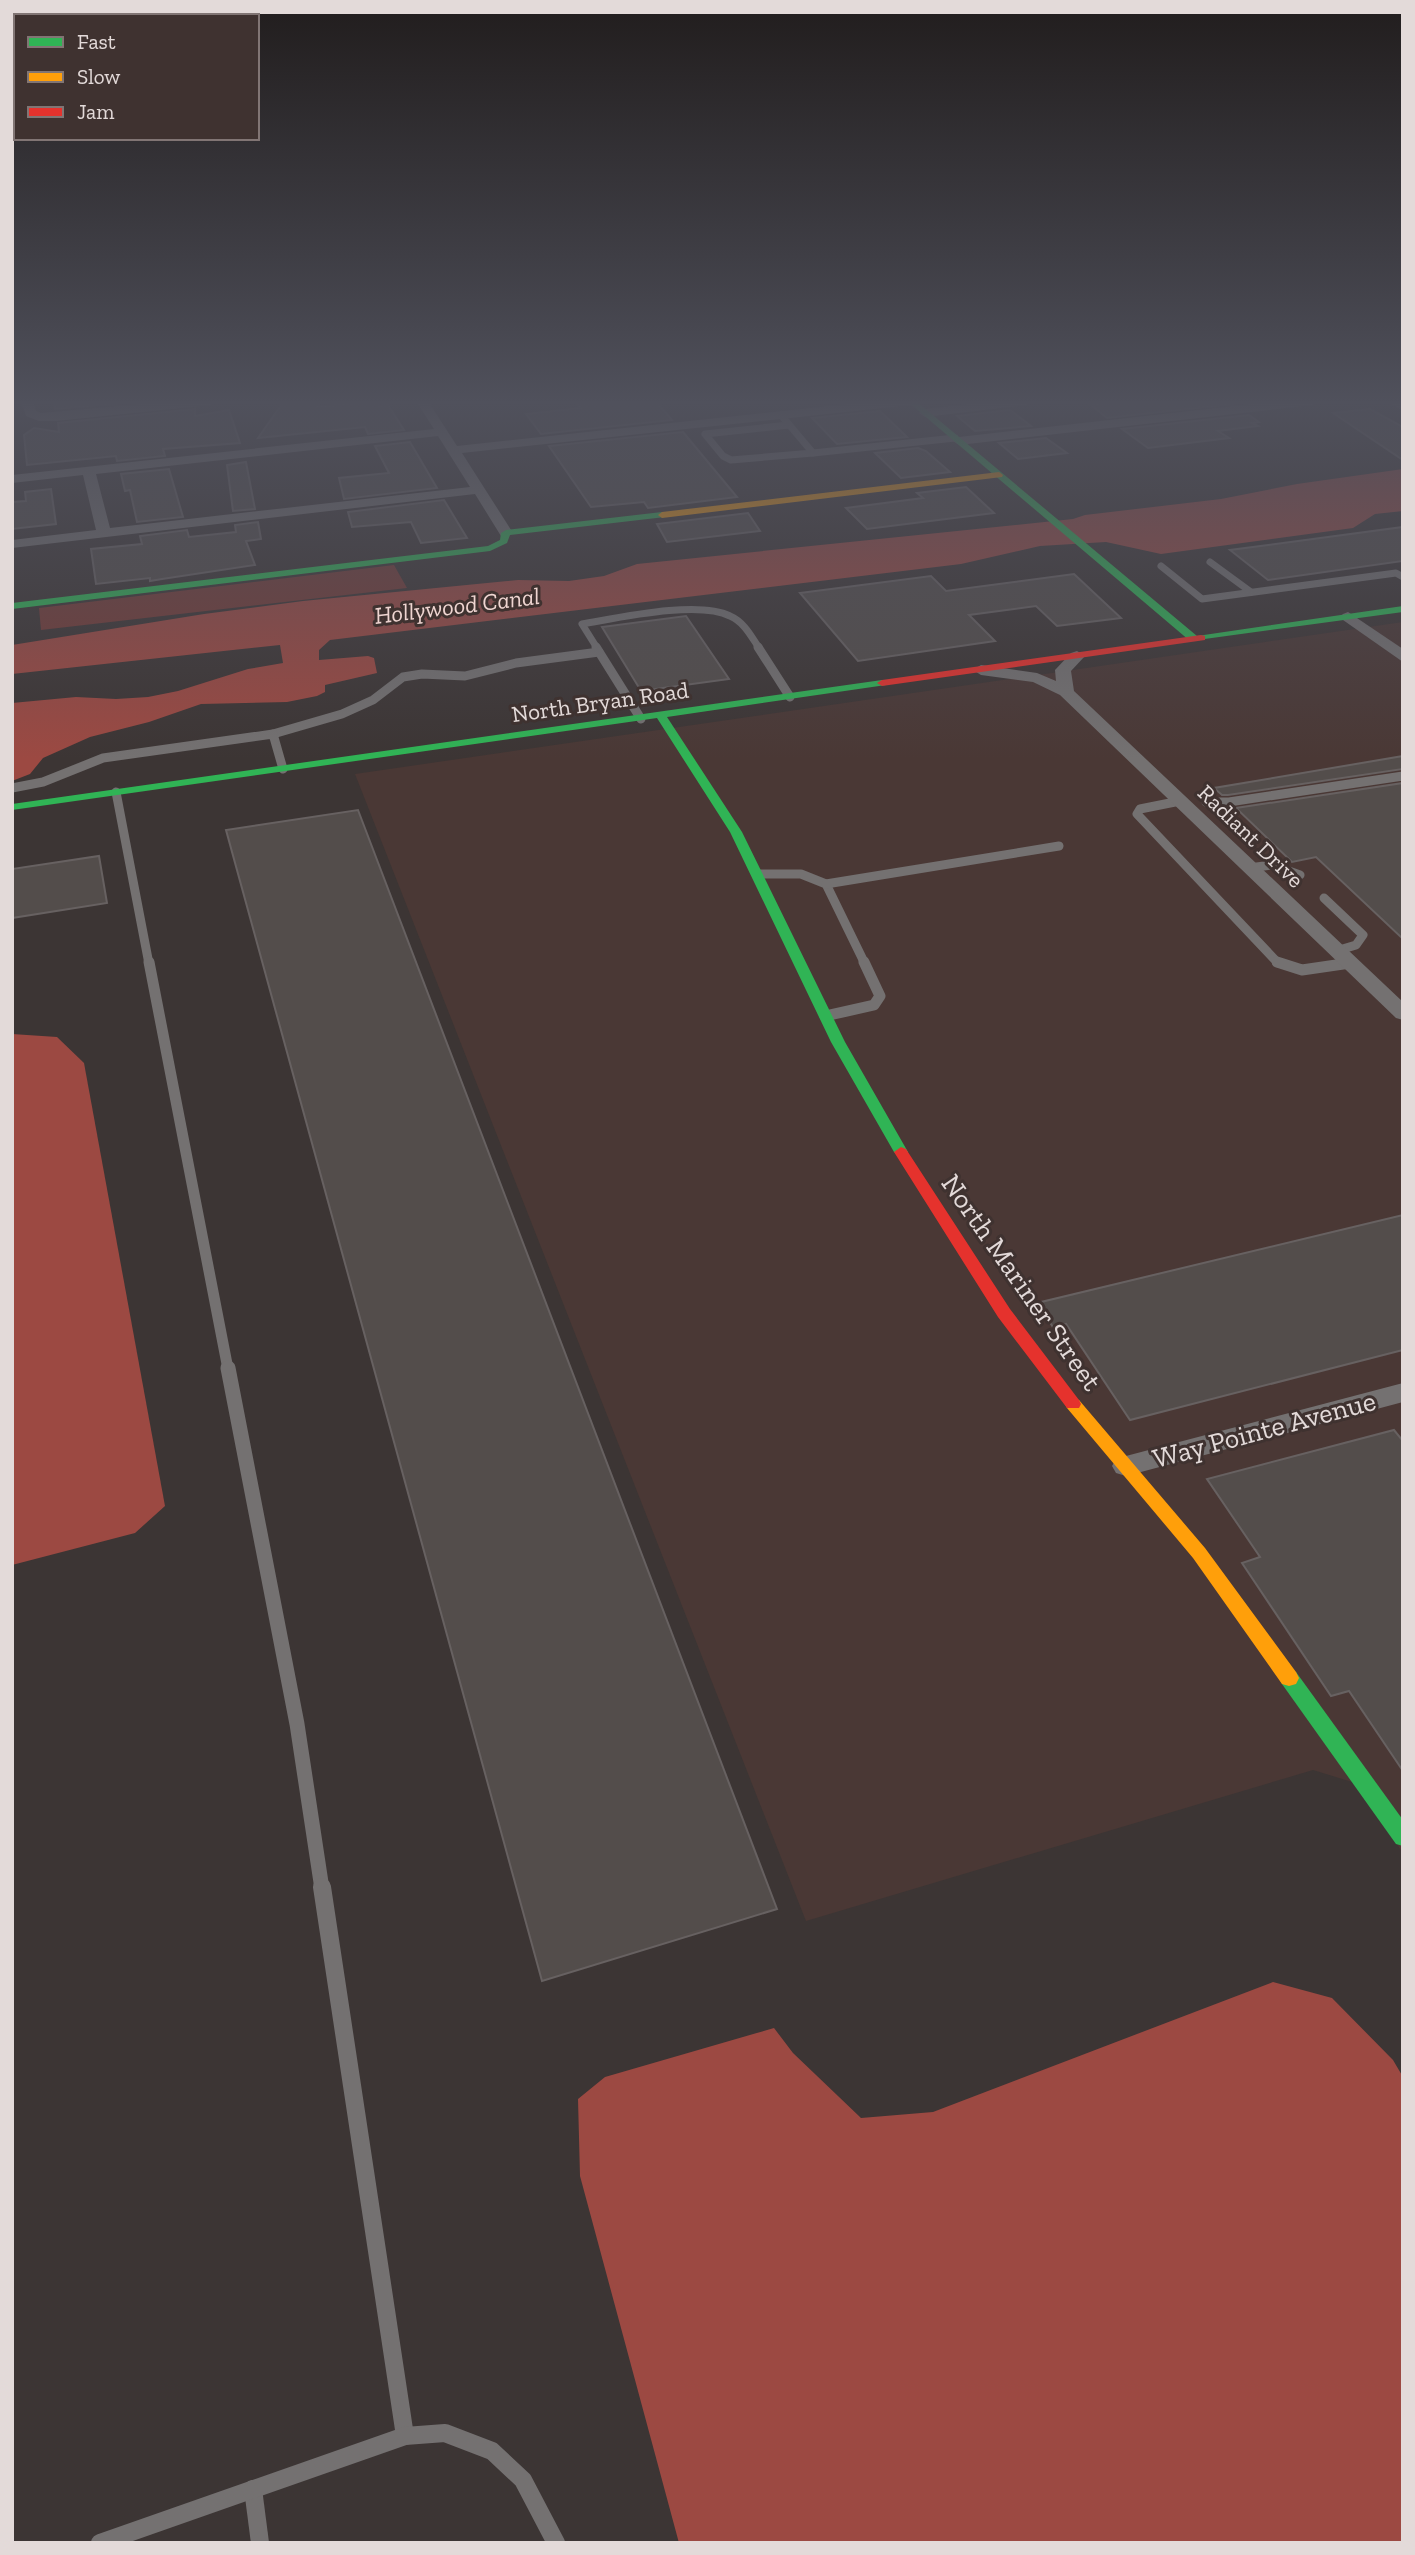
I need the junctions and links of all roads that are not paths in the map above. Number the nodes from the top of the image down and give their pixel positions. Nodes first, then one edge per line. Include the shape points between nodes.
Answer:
1 (101, 520) edge
2 (215, 520) edge
3 (498, 520) edge
4 (615, 520) edge
5 (1052, 520) edge
6 (104, 533) junction
7 (506, 533) junction
8 (12, 544) edge
9 (1210, 562) dead end
10 (1161, 566) dead end
11 (1401, 574) edge
12 (1251, 593) junction
13 (12, 606) edge
14 (1403, 609) edge
15 (1348, 617) junction
16 (1195, 639) junction
17 (599, 652) junction
18 (1077, 656) junction
19 (1403, 657) edge
20 (981, 670) junction
21 (1066, 692) junction
22 (790, 697) junction
23 (661, 716) junction
24 (641, 719) junction
25 (273, 734) junction
26 (283, 769) junction
27 (1403, 776) edge
28 (12, 788) edge
29 (117, 792) junction
30 (1195, 804) junction
31 (12, 807) edge
32 (1059, 846) dead end
33 (1249, 868) junction
34 (756, 874) junction
35 (1300, 875) dead end
36 (826, 884) junction
37 (1324, 898) dead end
38 (1343, 957) junction
39 (1399, 1006) edge
40 (825, 1016) junction
41 (1403, 1392) edge
42 (1126, 1466) junction
43 (1403, 1837) edge
44 (405, 2436) junction
45 (253, 2489) junction
46 (100, 2543) edge
47 (260, 2543) edge
48 (556, 2543) edge

1 - 6 street
2 - 6 street
3 - 7 street
4 - 7 street
5 - 16 street
6 - 8 street
7 - 13 street via 504,541 490,548
9 - 12 lane
10 - 12 lane via 1202,599
11 - 12 lane
14 - 15 street, North Bryan Road
15 - 16 street, North Bryan Road
15 - 19 street
16 - 18 street, North Bryan Road
17 - 22 lane via 582,624 671,612 723,613 738,619
17 - 24 lane
17 - 25 lane via 516,663 464,677 403,677 373,700 342,714
18 - 20 street, North Bryan Road
18 - 21 street via 1063,670
20 - 21 street, Radiant Drive via 1037,678
20 - 22 street, North Bryan Road
21 - 30 street, Radiant Drive
22 - 23 street, North Bryan Road
23 - 24 street, North Bryan Road
23 - 34 street, North Mariner Street via 736,832
24 - 26 street, North Bryan Road
25 - 26 lane
25 - 28 lane via 103,758 43,782
26 - 29 street, North Bryan Road
27 - 30 lane via 1227,805
29 - 31 street, North Bryan Road
29 - 44 lane via 298,1724
30 - 33 street, Radiant Drive
30 - 38 lane via 1140,809 1137,814 1278,963 1302,970
32 - 36 lane
33 - 35 lane via 1272,865
33 - 38 street, Radiant Drive
34 - 36 lane via 802,873
34 - 40 street, North Mariner Street
36 - 40 lane via 880,996 874,1005
37 - 38 lane via 1363,934
38 - 39 street, Radiant Drive
40 - 42 street, North Mariner Street via 874,1109 951,1233 1044,1369
41 - 42 street, Way Pointe Avenue
42 - 43 street, North Mariner Street via 1199,1553
44 - 45 lane
44 - 48 lane via 445,2433 492,2451 523,2480
45 - 46 lane
45 - 47 lane

